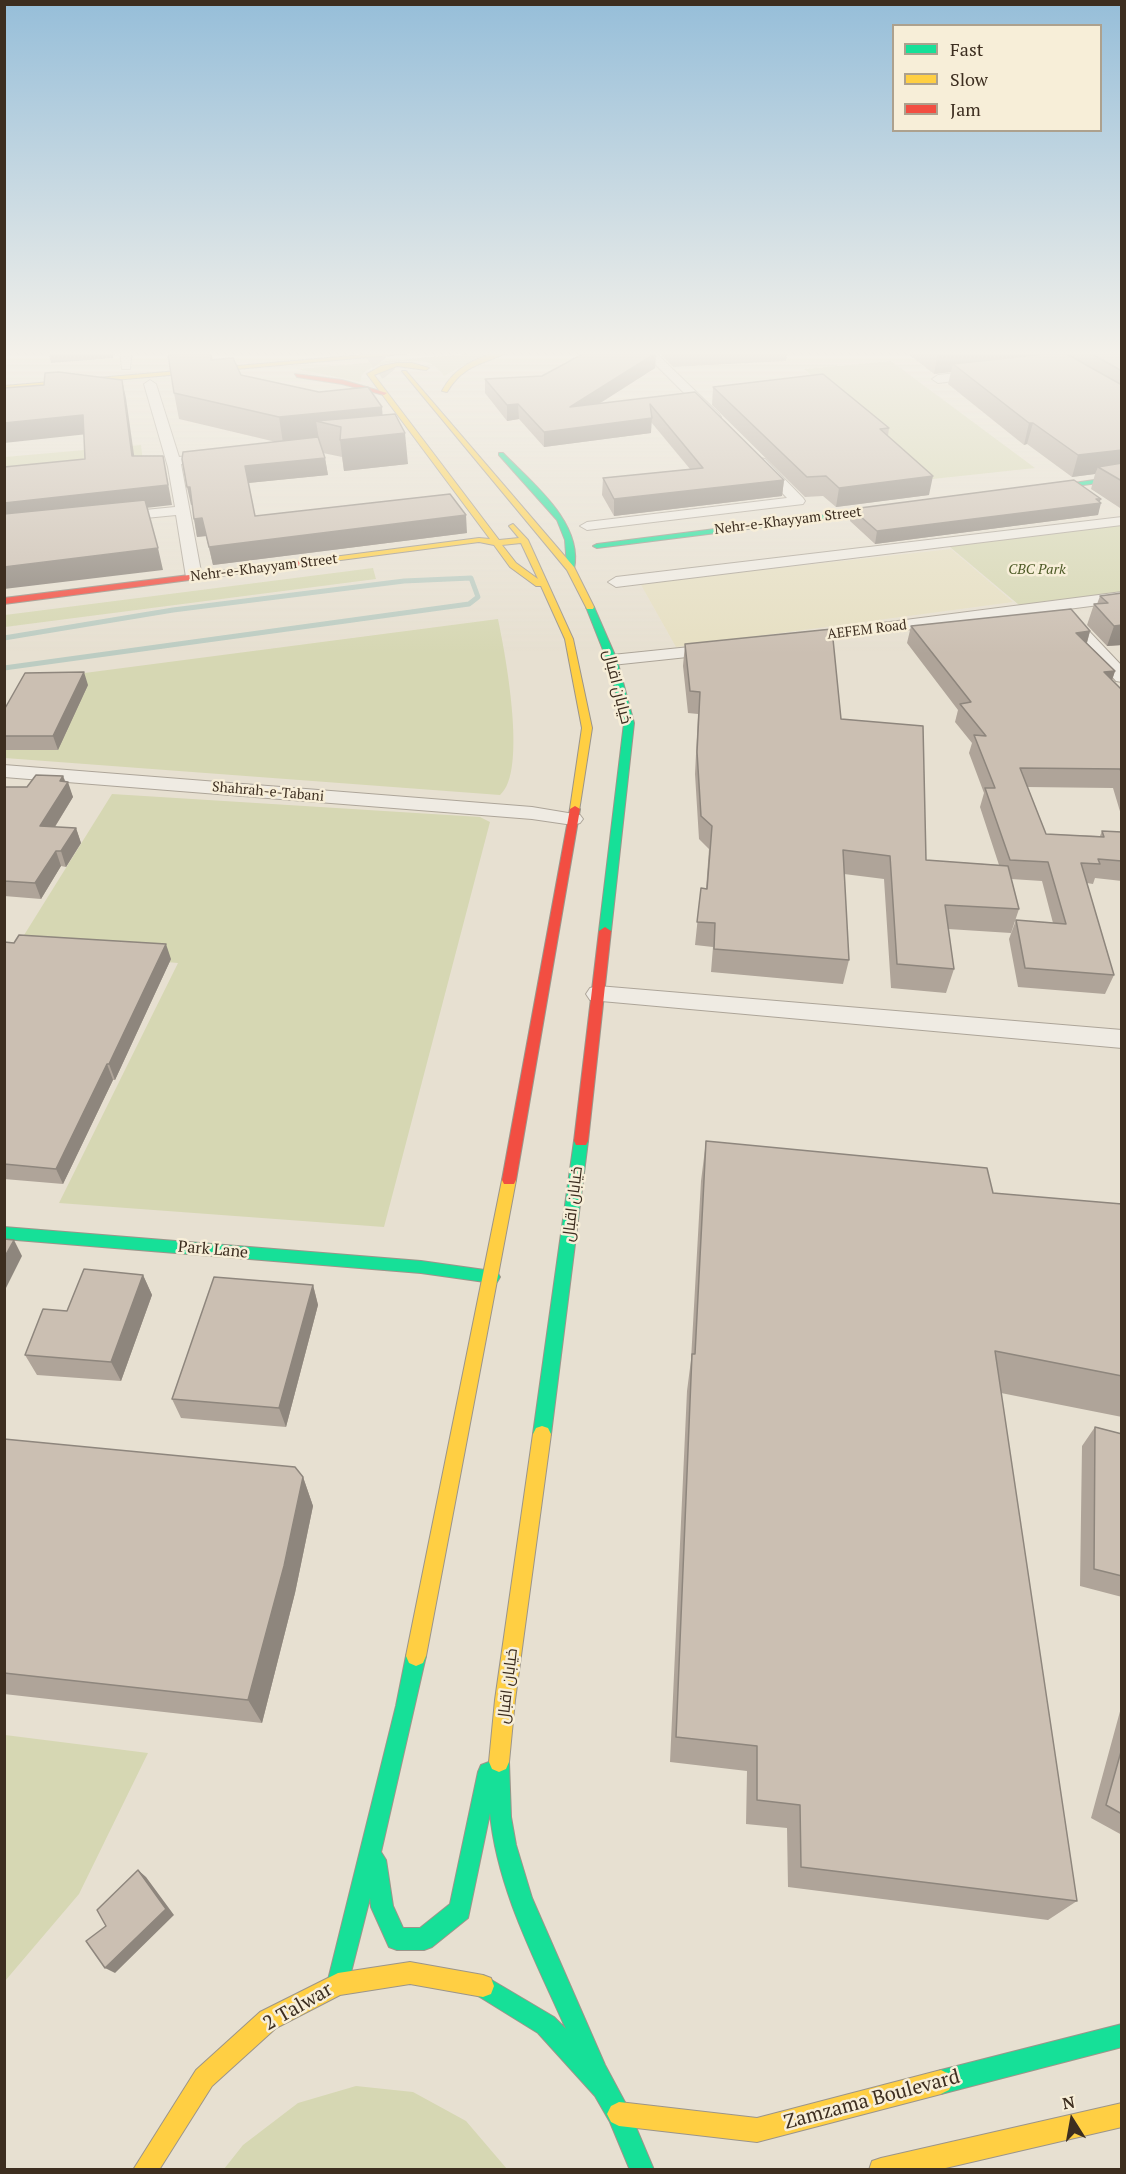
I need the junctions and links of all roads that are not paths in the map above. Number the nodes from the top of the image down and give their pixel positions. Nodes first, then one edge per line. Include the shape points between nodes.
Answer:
1 (171, 451) edge
2 (428, 451) edge
3 (471, 451) edge
4 (500, 451) edge
5 (750, 452) edge
6 (228, 456) edge
7 (174, 461) junction
8 (1122, 478) edge
9 (1072, 484) junction
10 (1026, 490) edge
11 (1089, 496) edge
12 (910, 506) edge
13 (1105, 507) dead end
14 (183, 510) junction
15 (501, 512) dead end
16 (101, 519) edge
17 (1122, 520) edge
18 (587, 526) dead end
19 (524, 540) junction
20 (497, 543) junction
21 (597, 546) dead end
22 (571, 569) junction
23 (194, 577) junction
24 (616, 582) dead end
25 (550, 592) junction
26 (1122, 597) edge
27 (4, 601) edge
28 (1059, 606) junction
29 (781, 641) edge
30 (735, 647) edge
31 (612, 660) junction
32 (1122, 677) edge
33 (4, 771) edge
34 (573, 819) junction
35 (598, 994) junction
36 (1122, 1039) edge
37 (4, 1233) edge
38 (492, 1277) junction
39 (505, 1700) junction
40 (373, 1847) junction
41 (338, 1984) junction
42 (1122, 2035) edge
43 (603, 2088) junction
44 (618, 2114) junction
45 (1122, 2115) edge
46 (145, 2169) edge
47 (642, 2169) edge
48 (881, 2169) edge

1 - 7 street
2 - 20 main road
3 - 22 main road, خیابان اقبال
4 - 22 main road via 561,519 569,540
5 - 18 street via 798,501
6 - 7 street
7 - 14 street
8 - 9 main road
9 - 10 main road
9 - 11 street
12 - 21 main road, Nehr-e-Khayyam Street
13 - 17 street
14 - 16 street
14 - 23 street
15 - 19 main road
17 - 24 street
19 - 20 main road, Nehr-e-Khayyam Street
19 - 25 main road
20 - 23 main road, Nehr-e-Khayyam Street via 479,540
20 - 25 main road via 513,565
22 - 31 main road, خیابان اقبال
23 - 27 main road, Nehr-e-Khayyam Street
25 - 34 main road via 568,639 587,728
26 - 28 street, AEFEM Road
28 - 29 street, AEFEM Road
28 - 32 street
30 - 31 street
31 - 35 main road, خیابان اقبال via 629,723
33 - 34 street, Shahrah-e-Tabani
34 - 38 main road
35 - 36 street
35 - 39 main road, خیابان اقبال
37 - 38 main road, Park Lane via 421,1267
38 - 40 main road via 406,1706
39 - 40 main road via 460,1910 424,1939 397,1939 382,1906
39 - 43 main road, خیابان اقبال via 498,1779 507,1856 531,1924
40 - 41 main road
41 - 43 main road, 2 Talwar via 410,1973 482,1986 546,2025
41 - 46 main road, 2 Talwar via 268,2020 204,2078
42 - 44 main road, Zamzama Boulevard via 757,2130
43 - 44 main road, 2 Talwar
44 - 47 main road, 2 Talwar
45 - 48 main road

